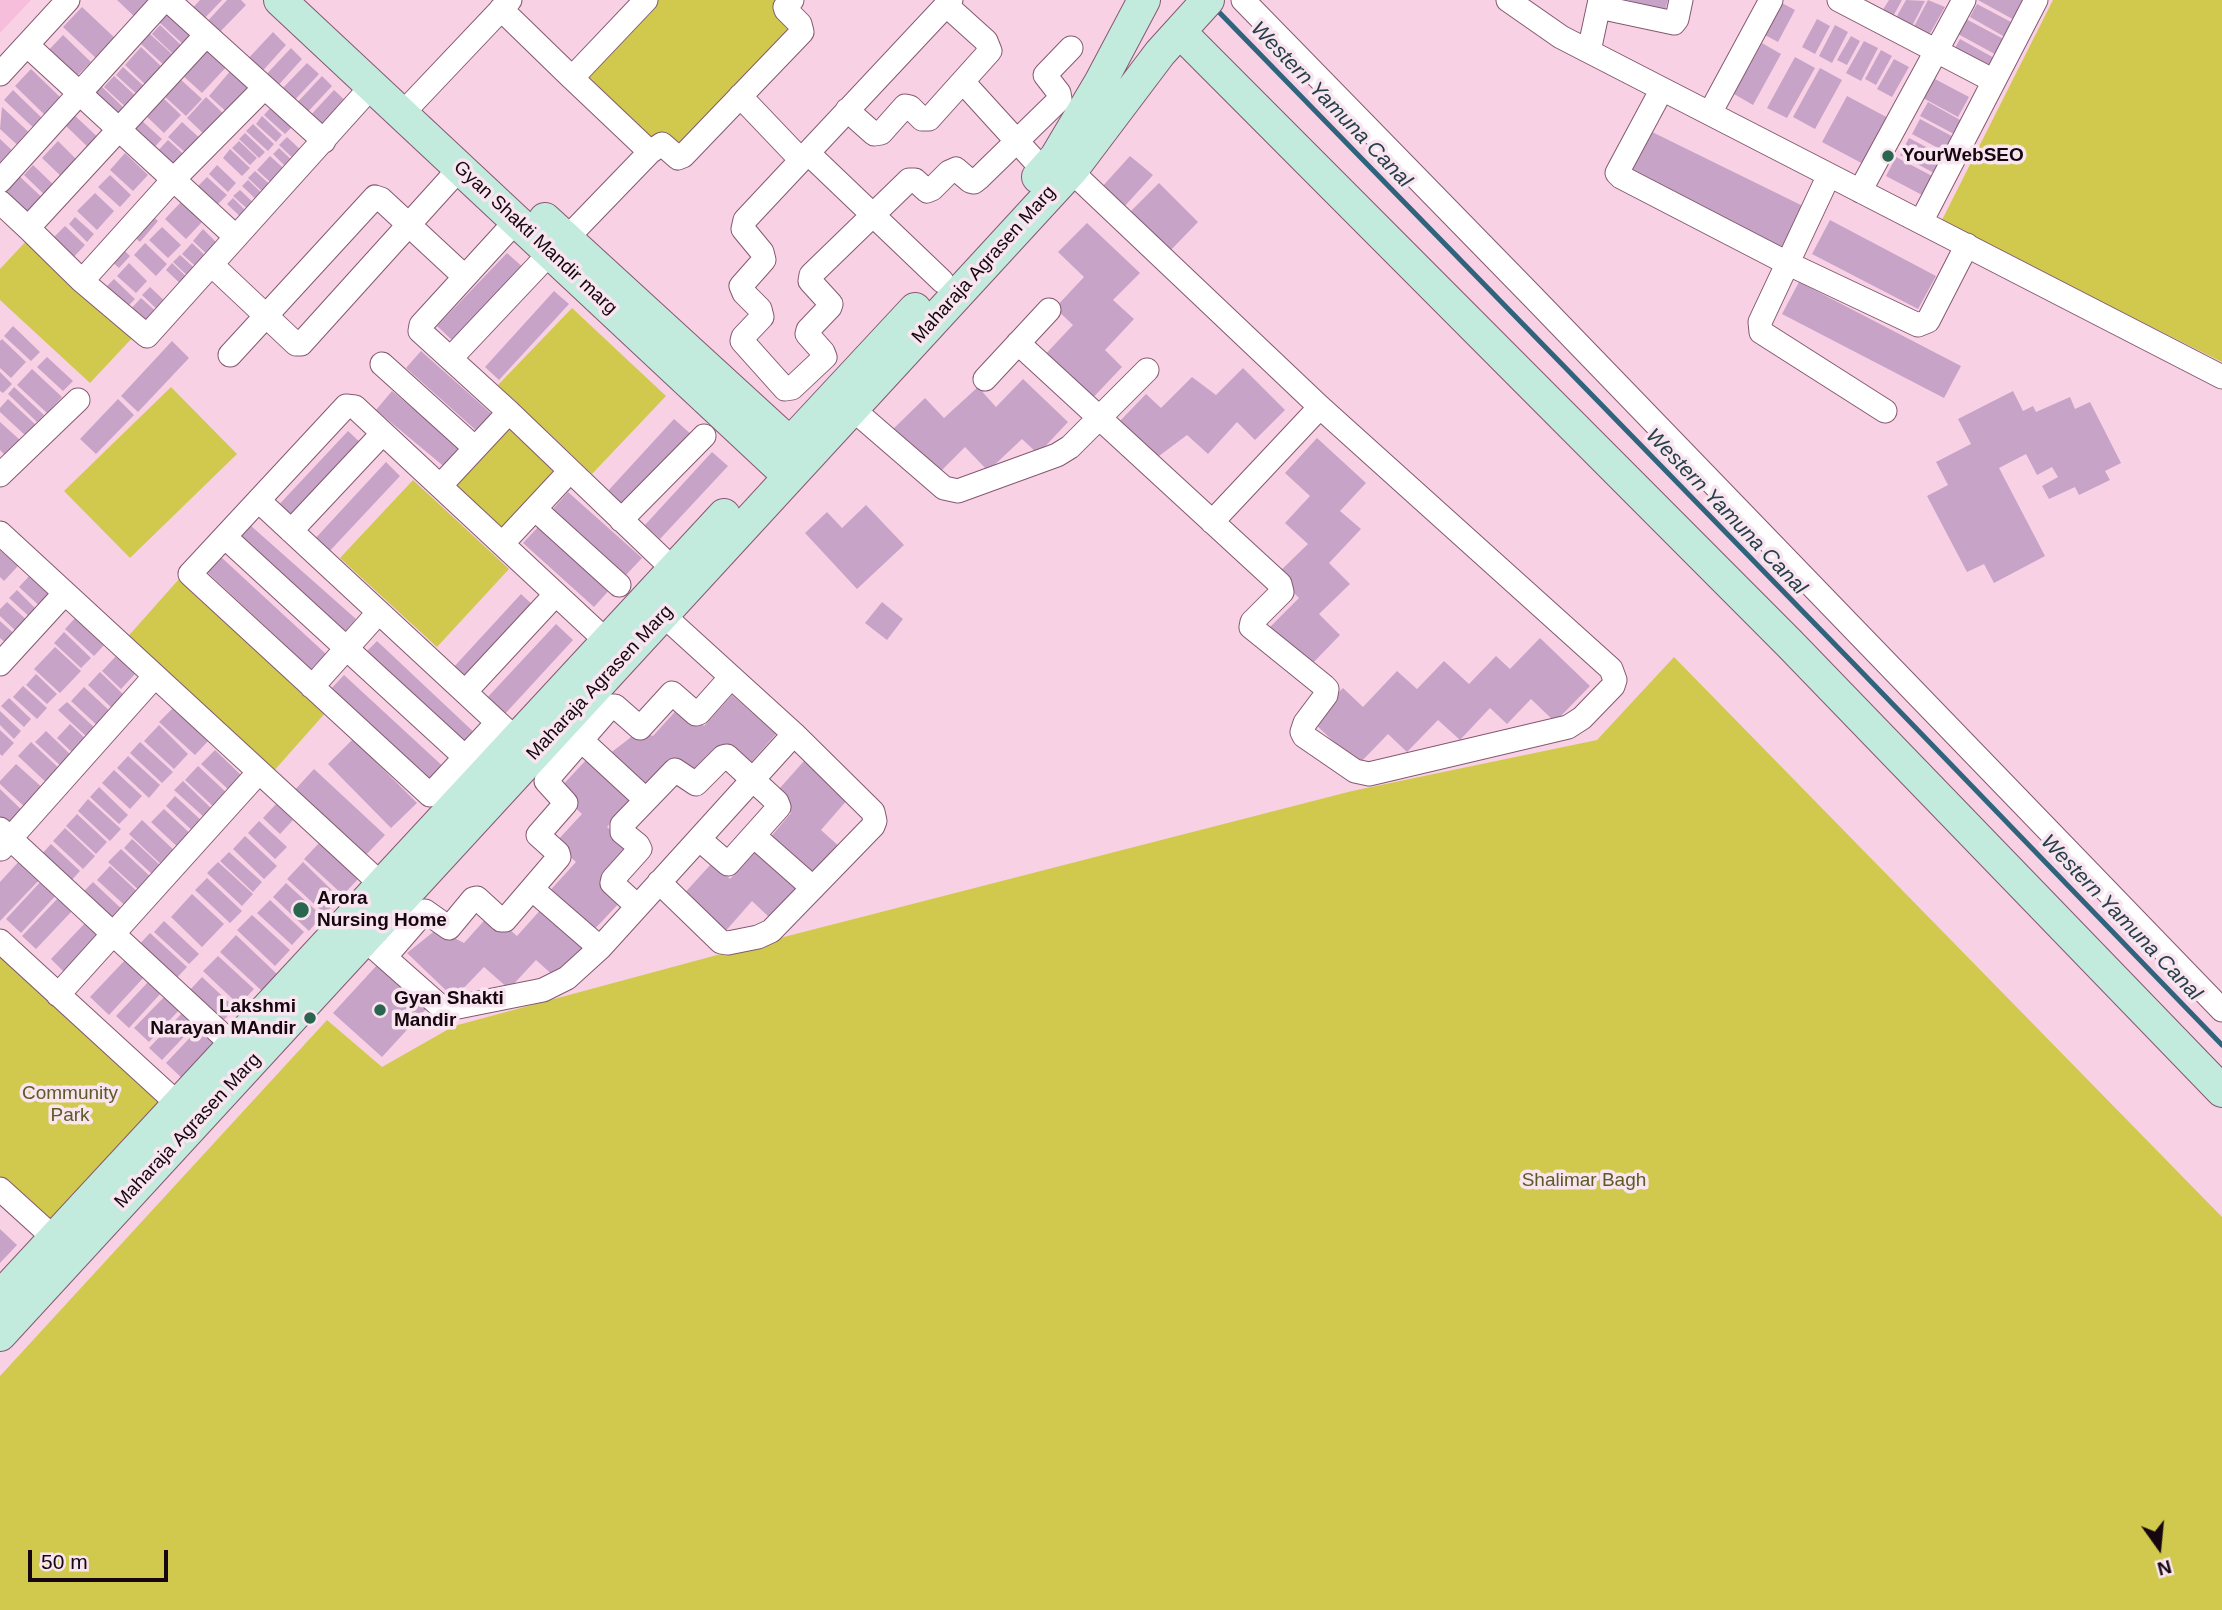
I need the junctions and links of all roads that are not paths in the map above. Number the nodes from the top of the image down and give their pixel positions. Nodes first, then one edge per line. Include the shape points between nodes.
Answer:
1 (68, 0) edge
2 (166, 0) edge
3 (280, 0) edge
4 (307, 0) edge
5 (792, 0) edge
6 (1144, 0) edge
7 (1243, 0) edge
8 (1681, 0) edge
9 (1771, 0) edge
10 (1839, 0) edge
11 (1964, 0) edge
12 (2036, 0) edge
13 (642, 2) edge
14 (940, 4) edge
15 (1521, 4) edge
16 (1599, 4) edge
17 (505, 5) edge
18 (1193, 18) edge
19 (206, 35) junction
20 (27, 45) junction
21 (1071, 48) dead end
22 (1589, 51) junction
23 (1937, 51) junction
24 (0, 74) edge
25 (572, 78) junction
26 (1994, 81) junction
27 (963, 82) junction
28 (372, 86) junction
29 (264, 88) junction
30 (1662, 89) junction
31 (80, 94) junction
32 (740, 96) junction
33 (409, 107) junction
34 (847, 110) junction
35 (1710, 113) junction
36 (118, 130) junction
37 (324, 141) junction
38 (1017, 141) junction
39 (650, 152) junction
40 (804, 156) junction
41 (460, 168) junction
42 (1057, 171) junction
43 (1829, 175) junction
44 (173, 180) junction
45 (0, 181) edge
46 (1860, 191) junction
47 (0, 202) edge
48 (873, 215) junction
49 (516, 221) junction
50 (1921, 222) junction
51 (409, 225) junction
52 (28, 228) junction
53 (236, 237) junction
54 (558, 245) junction
55 (1967, 246) junction
56 (1788, 264) junction
57 (212, 265) junction
58 (465, 277) junction
59 (82, 281) junction
60 (942, 281) junction
61 (1049, 310) dead end
62 (266, 315) junction
63 (1018, 343) junction
64 (230, 355) dead end
65 (451, 358) junction
66 (382, 364) dead end
67 (1147, 370) dead end
68 (2222, 377) edge
69 (985, 379) dead end
70 (78, 400) dead end
71 (844, 402) junction
72 (1320, 407) junction
73 (1885, 411) dead end
74 (509, 412) junction
75 (1100, 417) junction
76 (383, 433) junction
77 (704, 436) dead end
78 (475, 449) junction
79 (790, 460) junction
80 (570, 471) junction
81 (0, 475) edge
82 (440, 486) junction
83 (259, 501) junction
84 (535, 509) junction
85 (621, 520) junction
86 (1212, 522) junction
87 (291, 531) junction
88 (0, 533) edge
89 (225, 537) junction
90 (502, 544) junction
91 (674, 570) junction
92 (65, 593) junction
93 (556, 594) junction
94 (643, 600) junction
95 (379, 612) junction
96 (346, 649) junction
97 (615, 650) junction
98 (0, 664) edge
99 (155, 676) junction
100 (732, 677) junction
101 (312, 687) junction
102 (465, 692) junction
103 (507, 731) junction
104 (794, 734) junction
105 (582, 740) junction
106 (466, 758) junction
107 (259, 772) junction
108 (752, 780) junction
109 (646, 800) junction
110 (754, 836) junction
111 (3, 839) edge
112 (699, 839) junction
113 (659, 882) junction
114 (382, 884) junction
115 (813, 888) junction
116 (532, 889) junction
117 (638, 906) junction
118 (113, 934) junction
119 (366, 940) junction
120 (0, 941) edge
121 (600, 948) junction
122 (58, 995) junction
123 (2222, 1010) edge
124 (233, 1045) junction
125 (2222, 1091) edge
126 (178, 1104) junction
127 (0, 1189) edge
128 (64, 1247) junction
129 (0, 1297) edge
130 (0, 1335) edge

1 - 20 street
2 - 19 street
2 - 31 street
3 - 28 street, Gyan Shakti Mandir marg
4 - 33 street, Gyan Shakti Mandir marg
5 - 32 street via 786,10 800,23 802,32
6 - 42 street, Maharaja Agrasen Marg via 1056,158
7 - 123 street
8 - 16 street via 1674,23
9 - 35 street
10 - 23 street
11 - 23 street
12 - 26 street
13 - 25 street
14 - 27 street via 989,46 988,55
14 - 34 street
15 - 22 street via 1561,37
16 - 22 street
17 - 25 street
17 - 33 street
18 - 42 street, Maharaja Agrasen Marg
18 - 125 street
19 - 29 street
19 - 36 street
20 - 24 street
20 - 31 street
21 - 38 street via 1045,75 1060,99
22 - 30 street
23 - 26 street
23 - 46 street
25 - 39 street
26 - 50 street
27 - 34 street via 929,119 905,106 878,134
27 - 38 street
28 - 33 street, Gyan Shakti Mandir marg
28 - 37 street
29 - 37 street
29 - 44 street
30 - 35 street
30 - 56 street via 1617,173
31 - 36 street
31 - 45 street
32 - 39 street via 683,156 678,158 662,144
32 - 40 street
33 - 41 street, Gyan Shakti Mandir marg
33 - 54 street, Gyan Shakti Mandir marg
34 - 40 street
35 - 43 street
36 - 44 street
36 - 52 street
37 - 53 street
38 - 42 street
38 - 48 street via 976,180 970,181 956,169 927,191 909,180
39 - 54 street
40 - 48 street
40 - 48 street via 743,224 764,260 741,286 762,317 742,341 785,388 791,389 825,357 807,334 831,304 810,281 811,275
41 - 49 street, Gyan Shakti Mandir marg
41 - 51 street
42 - 60 street, Maharaja Agrasen Marg
42 - 71 street, Maharaja Agrasen Marg
42 - 72 street
43 - 46 street
43 - 56 street
44 - 53 street
44 - 59 street
46 - 50 street
47 - 52 street
48 - 60 street
49 - 54 street, Gyan Shakti Mandir marg
49 - 58 street
50 - 55 street
51 - 58 street
51 - 62 street via 381,198 372,198
51 - 62 street via 301,344
52 - 59 street
53 - 57 street
54 - 65 street
54 - 79 street, Gyan Shakti Mandir marg
55 - 56 street via 1928,321 1918,325
55 - 68 street
56 - 73 street via 1760,322 1761,332
57 - 59 street via 147,337
57 - 62 street
58 - 65 street via 419,327
60 - 71 street, Maharaja Agrasen Marg
61 - 63 street
62 - 64 street
63 - 69 street
63 - 75 street
65 - 74 street
66 - 78 street
67 - 75 street
70 - 81 street
71 - 75 street via 944,488 958,491 1057,455 1082,438
71 - 79 street, Maharaja Agrasen Marg
72 - 86 street
72 - 86 street via 1611,669 1613,686 1568,727 1359,773 1304,736 1305,723 1327,689 1253,631 1252,622 1282,592 1282,586
74 - 78 street
74 - 80 street
75 - 86 street
76 - 82 street
76 - 83 street via 355,407 346,406
76 - 87 street
77 - 85 street
78 - 82 street
79 - 91 street, Maharaja Agrasen Marg
79 - 94 street, Maharaja Agrasen Marg
80 - 84 street
80 - 85 street
82 - 90 street
83 - 87 street
83 - 89 street
84 - 90 street
84 - 94 street
85 - 91 street
87 - 95 street
88 - 92 street
89 - 96 street
89 - 101 street via 190,574
90 - 93 street
91 - 94 street, Maharaja Agrasen Marg
92 - 98 street
92 - 99 street
93 - 97 street
93 - 102 street
94 - 97 street, Maharaja Agrasen Marg
94 - 100 street
95 - 96 street
95 - 102 street
96 - 101 street
96 - 106 street
97 - 103 street, Maharaja Agrasen Marg
97 - 119 street, Maharaja Agrasen Marg
99 - 107 street
99 - 111 street
100 - 104 street
100 - 105 street via 699,713 672,694 640,728 611,706
101 - 106 street via 430,795
102 - 103 street
103 - 106 street
103 - 114 street, Maharaja Agrasen Marg
104 - 108 street
104 - 115 street via 875,816 873,826
105 - 109 street
105 - 116 street via 545,782 566,803 538,835 559,857
107 - 114 street
107 - 118 street
108 - 109 street via 725,756 696,784 675,770
108 - 110 street via 779,804
108 - 112 street
109 - 117 street via 621,828 639,852 612,881
110 - 112 street via 728,864
110 - 115 street
111 - 118 street
112 - 113 street
113 - 115 street via 724,943 771,932
113 - 117 street
114 - 119 street, Maharaja Agrasen Marg
116 - 119 street via 504,921 477,898 449,928 425,911
116 - 121 street
117 - 121 street
118 - 122 street
118 - 124 street
119 - 121 street via 440,1006 455,1009 557,985
119 - 124 street, Maharaja Agrasen Marg
119 - 128 street, Maharaja Agrasen Marg
120 - 122 street
122 - 126 street
124 - 126 street, Maharaja Agrasen Marg
126 - 128 street, Maharaja Agrasen Marg
127 - 128 street
128 - 129 street, Maharaja Agrasen Marg
128 - 130 street, Maharaja Agrasen Marg

